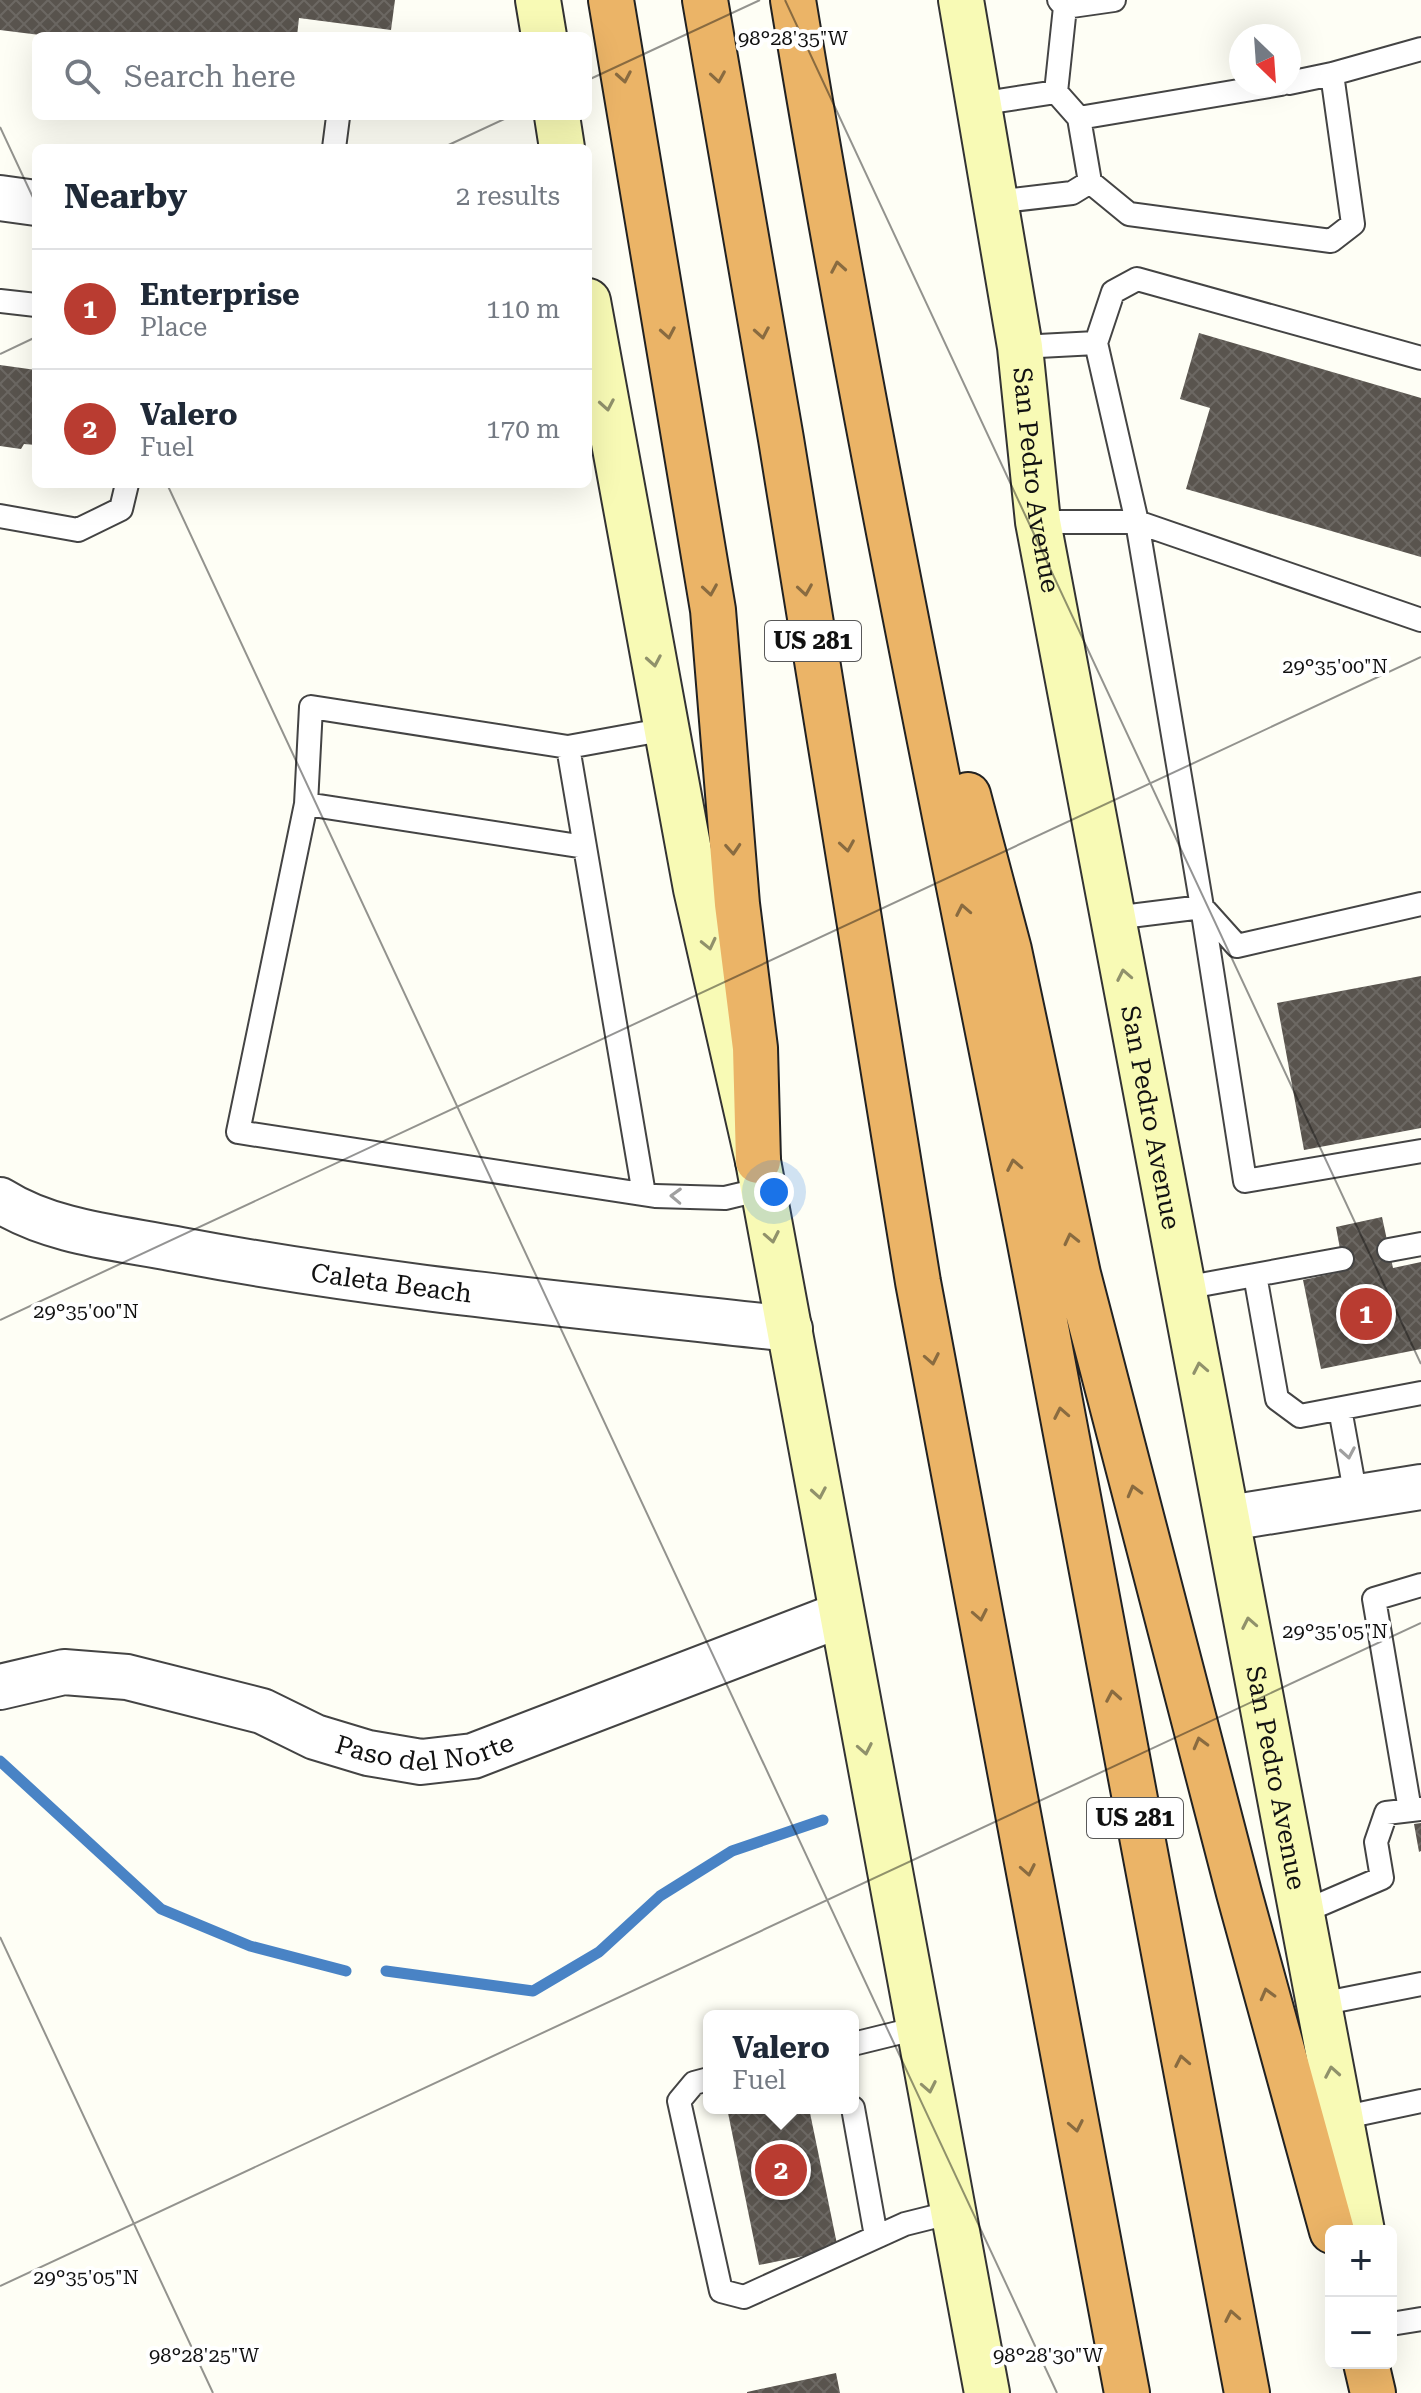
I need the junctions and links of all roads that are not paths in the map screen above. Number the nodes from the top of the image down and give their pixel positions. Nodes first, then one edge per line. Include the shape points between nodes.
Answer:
1 (538, 0) edge
2 (611, 0) edge
3 (705, 0) edge
4 (793, 0) edge
5 (961, 0) edge
6 (1114, 0) edge
7 (1062, 4) edge
8 (543, 32) edge
9 (1421, 49) edge
10 (1332, 74) junction
11 (1301, 80) edge
12 (1056, 92) junction
13 (1229, 93) edge
14 (978, 104) junction
15 (1079, 118) junction
16 (338, 120) edge
17 (558, 120) edge
18 (335, 144) edge
19 (561, 144) edge
20 (1090, 182) junction
21 (0, 198) edge
22 (32, 202) edge
23 (995, 202) junction
24 (0, 301) edge
25 (32, 305) edge
26 (592, 323) edge
27 (1096, 343) junction
28 (1020, 347) junction
29 (1421, 358) edge
30 (861, 399) junction
31 (126, 488) edge
32 (0, 516) edge
33 (1038, 522) junction
34 (1137, 522) junction
35 (1421, 620) edge
36 (667, 729) junction
37 (568, 747) junction
38 (306, 804) junction
39 (585, 847) junction
40 (1421, 904) edge
41 (1202, 907) junction
42 (1114, 918) junction
43 (1421, 1151) edge
44 (761, 1175) junction
45 (644, 1194) junction
46 (0, 1200) edge
47 (1421, 1244) edge
48 (1389, 1250) dead end
49 (1342, 1259) dead end
50 (1255, 1275) junction
51 (1184, 1288) junction
52 (790, 1329) junction
53 (1421, 1393) edge
54 (1340, 1409) junction
55 (1421, 1487) edge
56 (1356, 1497) junction
57 (1229, 1518) junction
58 (1421, 1585) edge
59 (840, 1615) junction
60 (0, 1687) edge
61 (1415, 1809) edge
62 (1303, 1912) junction
63 (1421, 1984) edge
64 (1320, 2004) junction
65 (918, 2028) junction
66 (859, 2043) edge
67 (703, 2081) edge
68 (1421, 2101) edge
69 (854, 2114) edge
70 (1341, 2118) junction
71 (953, 2212) junction
72 (1330, 2225) edge
73 (1361, 2225) edge
74 (876, 2236) junction
75 (1421, 2319) edge
76 (1397, 2323) edge
77 (1367, 2369) edge
78 (1387, 2369) edge
79 (987, 2393) edge
80 (1127, 2393) edge
81 (1247, 2393) edge
82 (1373, 2393) edge
83 (1392, 2393) edge

1 - 8 main road
2 -> 44 highway via 713,610 737,904 755,1048
3 -> 80 highway, US 281 via 918,1282
30 -> 4 highway, US 281
5 - 14 main road, San Pedro Avenue
6 - 7 lane
7 - 12 lane
9 - 10 lane
10 - 11 lane
10 - 20 lane via 1353,224 1331,241 1129,214
12 - 14 lane
12 - 15 lane
13 - 15 lane
14 - 23 main road, San Pedro Avenue
15 - 20 lane
16 - 18 lane
17 - 19 main road
20 - 23 lane via 1072,193
21 - 22 street
23 - 28 main road, San Pedro Avenue
24 - 25 lane
26 -> 36 main road
27 - 28 lane
27 - 29 lane via 1113,292 1137,279
27 - 34 lane
28 - 33 main road, San Pedro Avenue
72 -> 30 highway via 1078,1274 1009,950
81 -> 30 highway, US 281 via 1029,1242
31 - 32 lane via 121,509 78,530
33 - 34 lane
33 - 42 main road, San Pedro Avenue
34 - 35 lane
34 - 41 lane
36 - 37 lane
36 -> 44 main road via 696,889
37 - 38 lane via 311,707
37 - 39 lane
38 - 39 lane
38 - 45 lane via 238,1132
39 - 45 lane
40 - 41 lane via 1237,946
41 - 42 lane
41 - 43 lane via 1245,1181
51 -> 42 main road, San Pedro Avenue
44 -> 45 lane via 725,1198
44 -> 52 main road
46 - 52 street, Caleta Beach via 52,1224 234,1260 458,1292
47 - 48 lane
49 - 50 lane
50 - 51 lane
50 - 54 lane via 1277,1399 1300,1416
57 -> 51 main road, San Pedro Avenue
52 -> 59 main road
53 - 54 lane
54 -> 56 lane
55 - 56 street
56 - 57 street
62 -> 57 main road, San Pedro Avenue
58 - 61 lane via 1374,1599
59 - 60 street, Paso del Norte via 473,1756 421,1762 368,1753 315,1737 262,1711 127,1677 64,1672
59 -> 65 main road
61 - 62 lane via 1386,1813 1376,1842 1382,1878
62 - 64 main road, San Pedro Avenue
63 - 64 lane
70 -> 64 main road, San Pedro Avenue
65 - 66 lane
65 -> 71 main road
67 - 74 lane via 694,2083 679,2101 721,2291 744,2297
68 - 70 lane
69 - 74 lane
70 - 73 main road, San Pedro Avenue
71 - 74 lane
71 - 79 main road
75 - 76 lane
77 - 82 highway
78 - 83 main road

